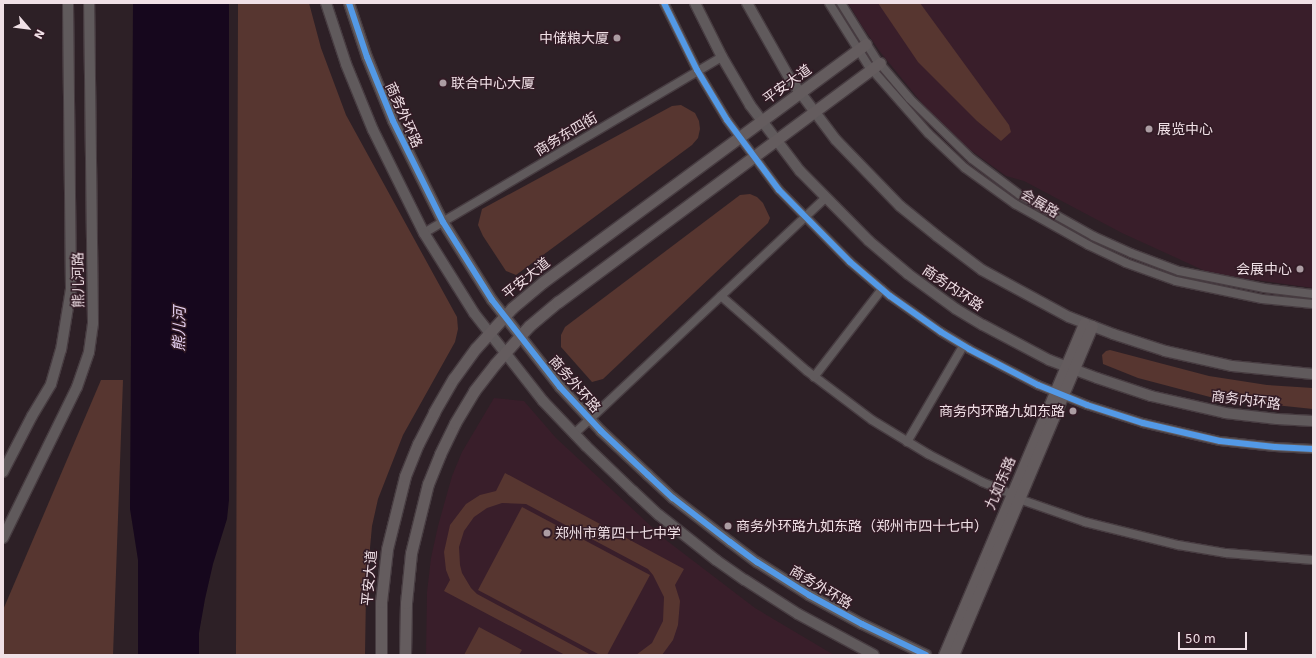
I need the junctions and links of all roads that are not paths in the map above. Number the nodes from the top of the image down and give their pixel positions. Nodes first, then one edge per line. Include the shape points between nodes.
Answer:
1 (68, 3) edge
2 (89, 3) edge
3 (326, 3) edge
4 (349, 3) edge
5 (664, 3) edge
6 (695, 3) edge
7 (747, 3) edge
8 (829, 3) edge
9 (840, 3) edge
10 (862, 47) junction
11 (722, 57) junction
12 (876, 66) junction
13 (697, 70) junction
14 (800, 93) junction
15 (814, 112) junction
16 (762, 121) junction
17 (739, 138) junction
18 (776, 140) junction
19 (753, 157) junction
20 (825, 198) junction
21 (805, 217) junction
22 (442, 222) junction
23 (424, 233) junction
24 (882, 289) junction
25 (1313, 294) edge
26 (721, 296) junction
27 (1313, 304) edge
28 (505, 316) junction
29 (1088, 324) junction
30 (490, 332) junction
31 (520, 335) junction
32 (963, 346) junction
33 (505, 352) junction
34 (1070, 368) junction
35 (1313, 374) edge
36 (814, 377) junction
37 (1059, 394) junction
38 (590, 419) junction
39 (1313, 421) edge
40 (574, 434) junction
41 (907, 442) junction
42 (1313, 449) edge
43 (3, 472) edge
44 (1015, 497) junction
45 (3, 538) edge
46 (1313, 560) edge
47 (381, 655) edge
48 (405, 655) edge
49 (874, 655) edge
50 (926, 655) edge
51 (944, 655) edge
52 (953, 655) edge

1 - 43 street, 熊儿河路 via 71,289 61,350 51,384
2 - 45 street, 熊儿河路 via 93,323 89,352 77,387
3 - 23 street via 346,64 373,130
4 - 22 street, 商务外环路 via 367,57 393,121
5 - 13 street
6 - 11 street, 商务内环路
7 - 14 street
8 - 10 street, 会展路
9 - 10 street, 会展路
10 - 12 street, 会展路
10 - 14 main road, 平安大道
11 - 13 street, 商务东四街
11 - 16 street, 商务内环路
12 - 15 main road
12 - 25 street, 会展路 via 972,160 1020,195 1079,229 1130,253 1179,271 1264,288
12 - 27 street, 会展路 via 928,133 965,168 1014,204 1068,234 1126,263 1176,281 1262,299
13 - 17 street
13 - 22 street, 商务东四街
14 - 15 street
14 - 16 main road, 平安大道
15 - 18 main road
15 - 29 street via 877,184 936,236 982,270 1006,284 1069,317
16 - 17 main road, 平安大道
16 - 18 street, 商务内环路
17 - 19 street
17 - 28 main road, 平安大道 via 544,282
18 - 19 main road
18 - 20 street, 商务内环路
19 - 21 street
19 - 31 main road via 558,302
20 - 21 street
20 - 34 street, 商务内环路 via 873,245 956,309 1014,342
21 - 24 street via 850,262
21 - 26 street
22 - 23 street, 商务东四街
22 - 28 street, 商务外环路
23 - 30 street via 474,313
24 - 32 street
24 - 36 street
26 - 36 street
26 - 38 street
28 - 30 main road, 平安大道
28 - 31 street, 商务外环路
29 - 34 main road, 九如东路
29 - 35 street via 1138,343 1192,359 1260,370
30 - 33 street
30 - 47 main road, 平安大道 via 454,378 418,444 405,476 386,549 381,602
31 - 33 main road
31 - 38 street, 商务外环路 via 560,387
32 - 37 street
32 - 41 street
33 - 40 street via 543,401
33 - 48 main road via 474,391 455,423 428,484 410,553
34 - 37 main road, 九如东路
34 - 39 street, 商务内环路 via 1174,403 1254,417
36 - 41 street via 872,420
37 - 42 street via 1167,430 1251,445
37 - 44 main road, 九如东路
38 - 40 street
38 - 50 street, 商务外环路 via 673,498 757,562 839,612
40 - 49 street via 659,515 716,560 798,614
41 - 44 street
44 - 46 street via 1085,522 1172,544 1232,554
44 - 51 main road, 九如东路
44 - 52 main road, 九如东路

